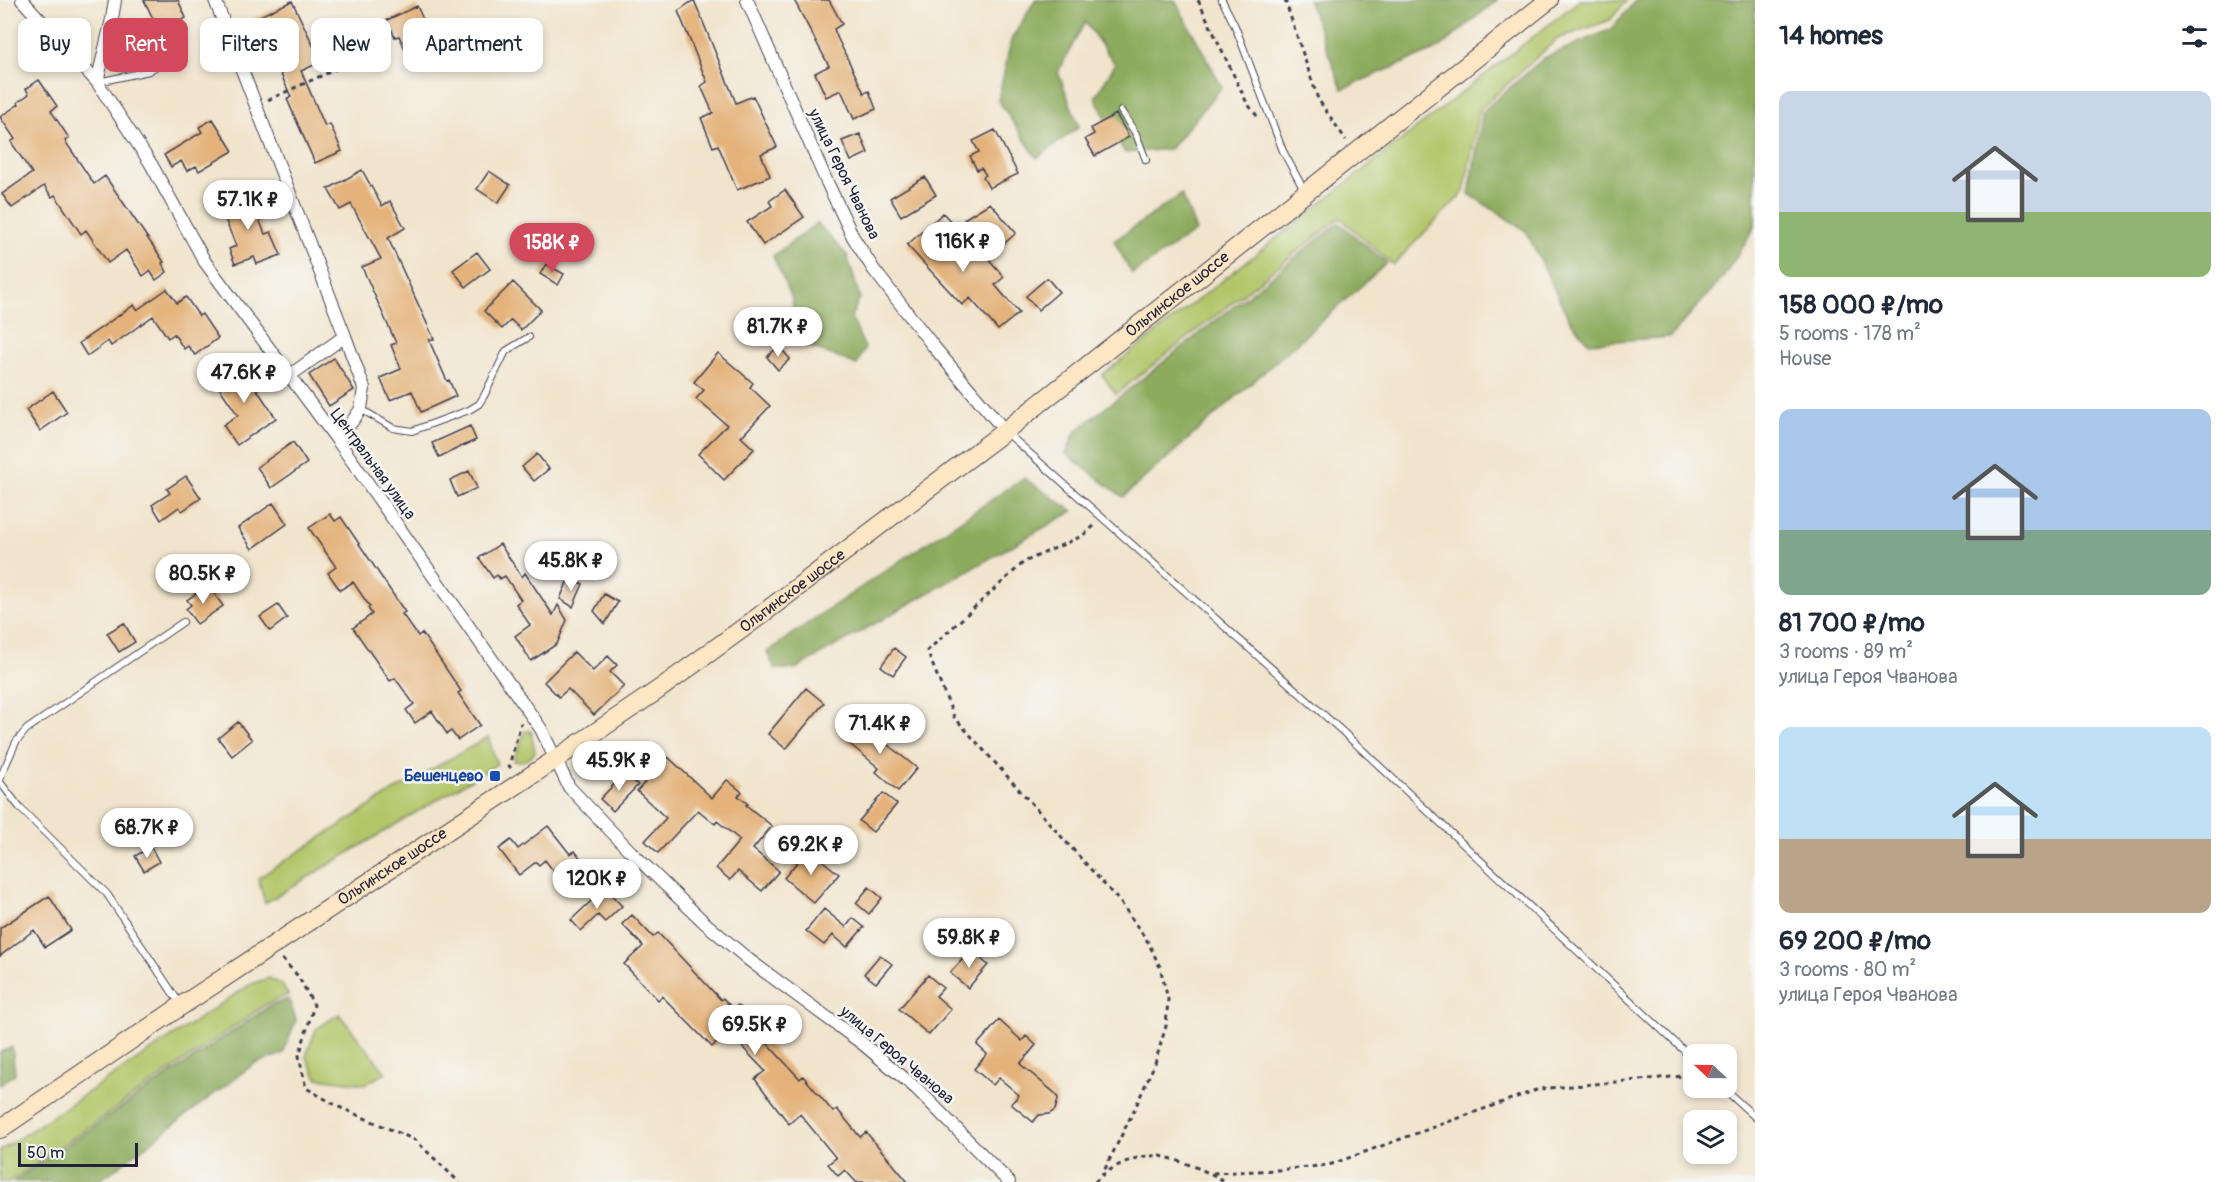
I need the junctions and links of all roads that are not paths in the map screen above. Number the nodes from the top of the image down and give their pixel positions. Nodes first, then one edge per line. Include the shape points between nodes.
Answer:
1 (22, 0) edge
2 (34, 0) edge
3 (114, 0) edge
4 (215, 0) edge
5 (747, 0) edge
6 (1222, 0) edge
7 (1549, 0) edge
8 (37, 14) junction
9 (144, 72) edge
10 (97, 82) junction
11 (1121, 111) dead end
12 (1146, 160) dead end
13 (1305, 192) junction
14 (345, 336) junction
15 (529, 337) dead end
16 (289, 376) junction
17 (361, 409) junction
18 (1005, 431) junction
19 (338, 441) junction
20 (183, 622) dead end
21 (556, 759) junction
22 (0, 780) edge
23 (181, 1006) junction
24 (1683, 1050) edge
25 (1734, 1098) edge
26 (1755, 1117) edge
27 (0, 1129) edge
28 (1009, 1182) edge

1 - 8 street, Центральная улица
2 - 8 street, Центральная улица
3 - 10 street
4 - 14 street
5 - 18 street, улица Героя Чванова via 853,237 934,347
6 - 13 lane via 1283,151
7 - 13 main road, Ольгинское шоссе
8 - 10 street, Центральная улица
9 - 10 lane
10 - 16 street, Центральная улица via 152,164 205,262
11 - 12 lane
13 - 18 main road, Ольгинское шоссе
14 - 16 street
14 - 17 street via 364,388
15 - 17 lane via 506,351 479,404 469,410 412,431 393,428
16 - 19 street, Центральная улица
17 - 19 street
18 - 21 main road, Ольгинское шоссе via 742,629
18 - 24 lane via 1342,731
19 - 21 street, Центральная улица via 526,707
20 - 22 lane via 27,729 16,742
21 - 23 main road, Ольгинское шоссе
21 - 28 street, улица Героя Чванова via 569,787 705,923 917,1089
22 - 23 lane via 21,808 107,894
23 - 27 main road, Ольгинское шоссе
25 - 26 lane

